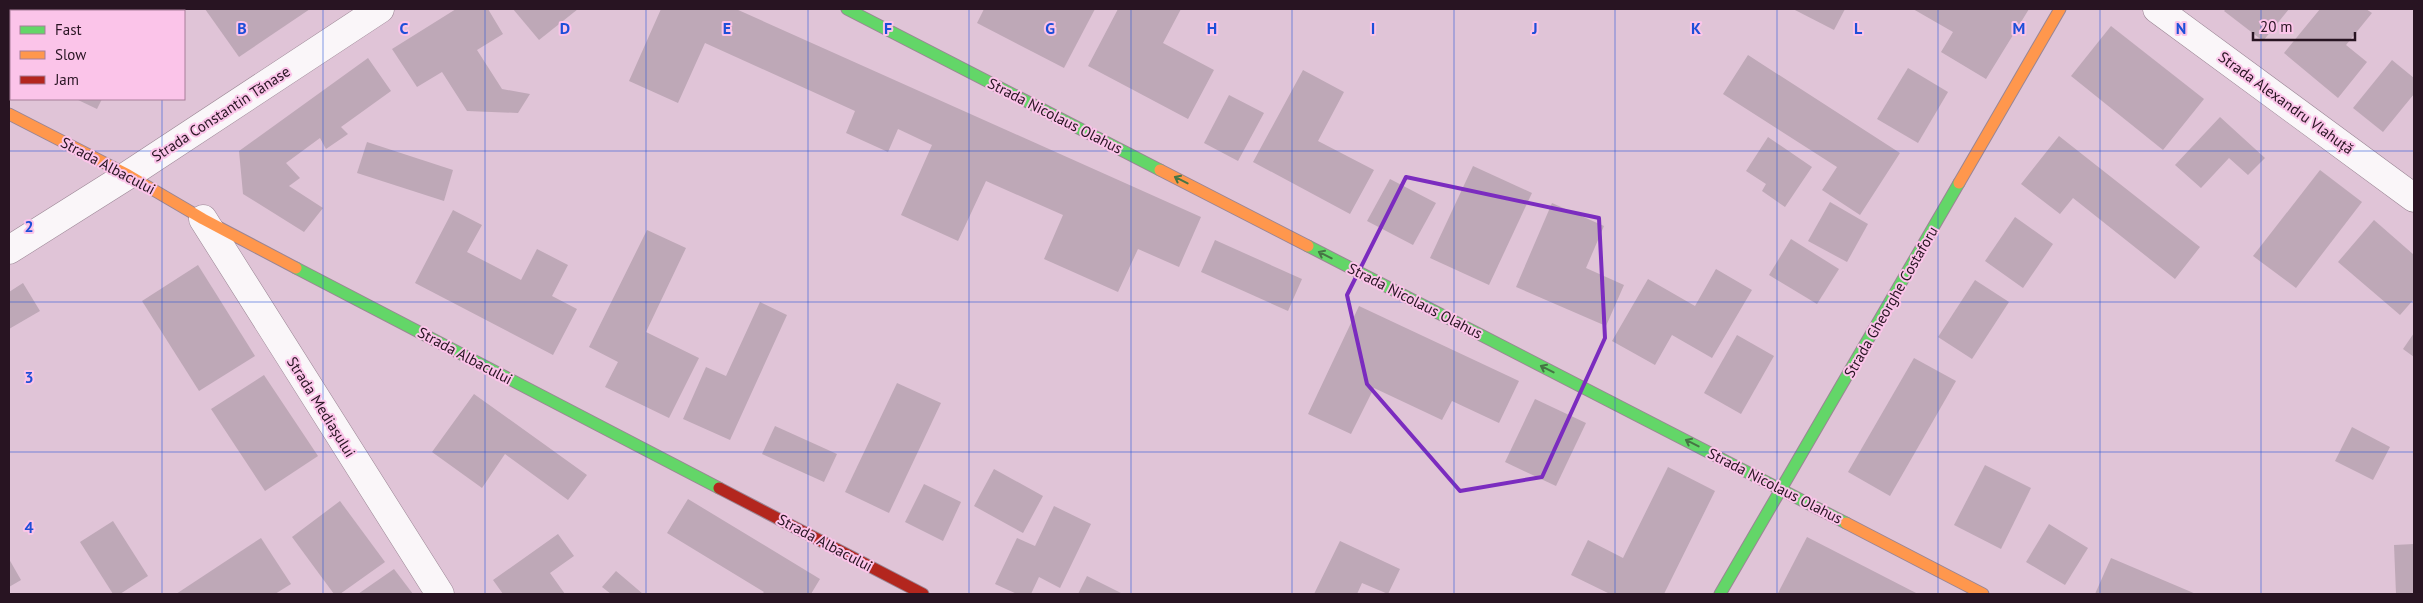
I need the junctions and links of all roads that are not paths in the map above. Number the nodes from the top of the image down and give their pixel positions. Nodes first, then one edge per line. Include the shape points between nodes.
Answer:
1 (380, 9) edge
2 (847, 9) edge
3 (2060, 9) edge
4 (2157, 9) edge
5 (9, 114) edge
6 (128, 175) junction
7 (2414, 198) edge
8 (203, 219) junction
9 (9, 250) edge
10 (1782, 490) junction
11 (440, 594) edge
12 (923, 594) edge
13 (1720, 594) edge
14 (1983, 594) edge

1 - 6 street, Strada Constantin Tănase
10 -> 2 street, Strada Nicolaus Olahus
3 - 10 street, Strada Gheorghe Costaforu
4 - 7 street, Strada Alexandru Vlahuță
5 - 6 street, Strada Albacului
6 - 8 street, Strada Albacului
6 - 9 street, Strada Constantin Tănase
8 - 11 street, Strada Mediașului
8 - 12 street, Strada Albacului
10 - 13 street, Strada Gheorghe Costaforu
10 - 14 street, Strada Nicolaus Olahus

